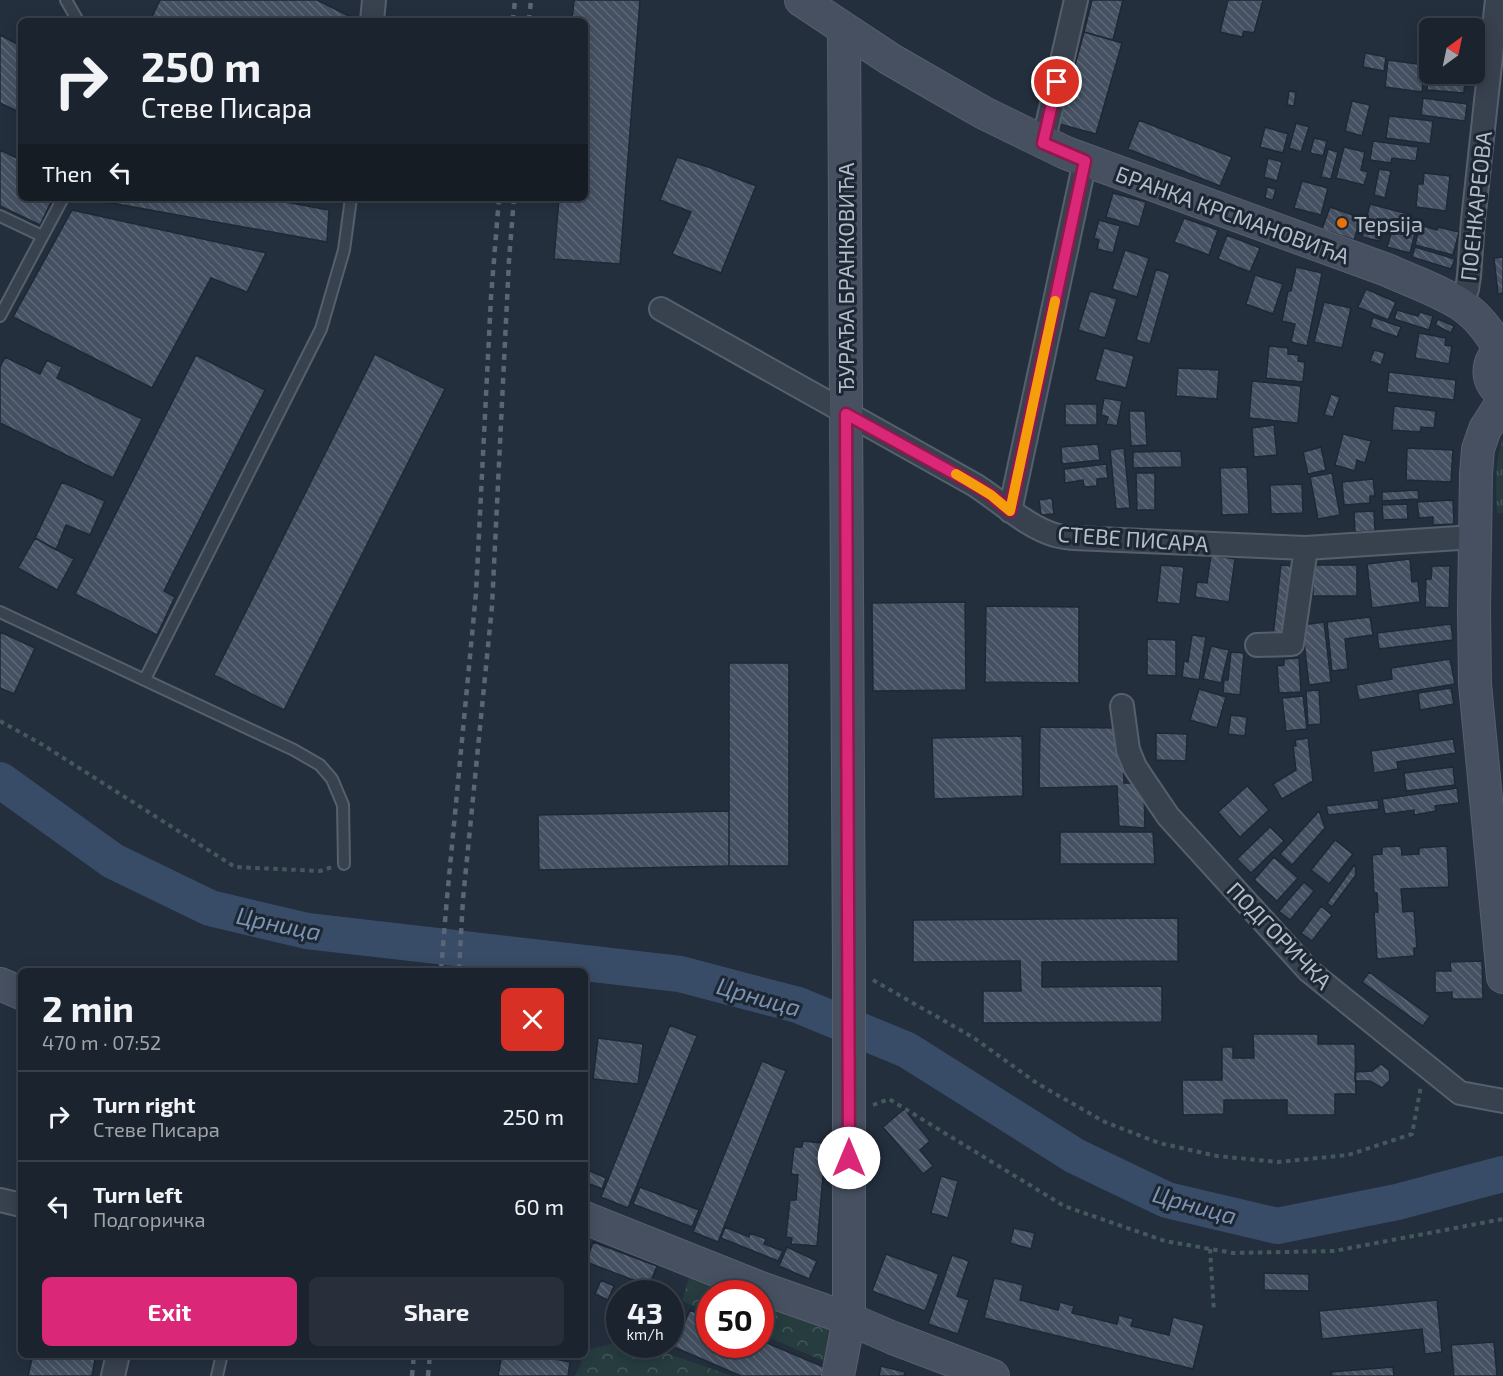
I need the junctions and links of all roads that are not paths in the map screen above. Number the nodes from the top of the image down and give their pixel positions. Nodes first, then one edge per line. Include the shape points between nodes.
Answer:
1 (66, 0) edge
2 (374, 0) edge
3 (801, 0) edge
4 (1076, 0) edge
5 (1497, 0) edge
6 (76, 18) edge
7 (372, 18) edge
8 (844, 29) junction
9 (1043, 143) junction
10 (1085, 161) junction
11 (61, 201) edge
12 (351, 201) edge
13 (0, 216) edge
14 (42, 236) junction
15 (1461, 304) junction
16 (661, 309) dead end
17 (0, 316) edge
18 (1501, 349) edge
19 (1503, 394) edge
20 (1503, 401) edge
21 (846, 414) junction
22 (1010, 511) junction
23 (1474, 537) junction
24 (1306, 548) junction
25 (0, 612) edge
26 (1257, 645) dead end
27 (145, 679) junction
28 (1122, 706) dead end
29 (344, 864) road end
30 (1503, 977) edge
31 (0, 984) edge
32 (18, 992) edge
33 (1503, 1101) edge
34 (0, 1200) edge
35 (18, 1204) edge
36 (588, 1219) edge
37 (849, 1319) junction
38 (117, 1358) edge
39 (221, 1358) edge
40 (113, 1376) edge
41 (217, 1376) edge
42 (838, 1376) edge
43 (993, 1376) edge

1 - 6 lane
2 - 7 street
3 - 8 street, БРАНКА КРСМАНОВИЋА
4 - 9 street
5 - 15 street, ПОЕНКАРЕОВА via 1469,276
8 - 9 street, БРАНКА КРСМАНОВИЋА via 934,85
8 - 21 street, ЂУРАЂА БРАНКОВИЋА
9 - 10 street, БРАНКА КРСМАНОВИЋА
10 - 15 street, БРАНКА КРСМАНОВИЋА via 1388,270
10 - 22 street
11 - 14 lane
12 - 27 lane via 344,250 321,329
13 - 14 lane
14 - 17 lane
15 - 18 street, БРАНКА КРСМАНОВИЋА
16 - 21 street, СТЕВЕ ПИСАРА
18 - 19 street via 1491,361 1489,375
20 - 23 street via 1485,429 1478,449
21 - 22 street, СТЕВЕ ПИСАРА via 975,485
21 - 37 street, ЂУРАЂА БРАНКОВИЋА
22 - 24 street, СТЕВЕ ПИСАРА via 1039,529 1074,538
23 - 24 street, СТЕВЕ ПИСАРА
23 - 30 street via 1475,684
24 - 26 street via 1292,644
25 - 27 lane
27 - 29 lane via 320,765 332,779 343,804
28 - 33 street, ПОДГОРИЧКА via 1128,750 1135,767 1168,816 1309,971 1460,1093
31 - 32 street
34 - 35 street
36 - 37 street
37 - 42 street, ЂУРАЂА БРАНКОВИЋА
37 - 43 street
38 - 40 street
39 - 41 lane

